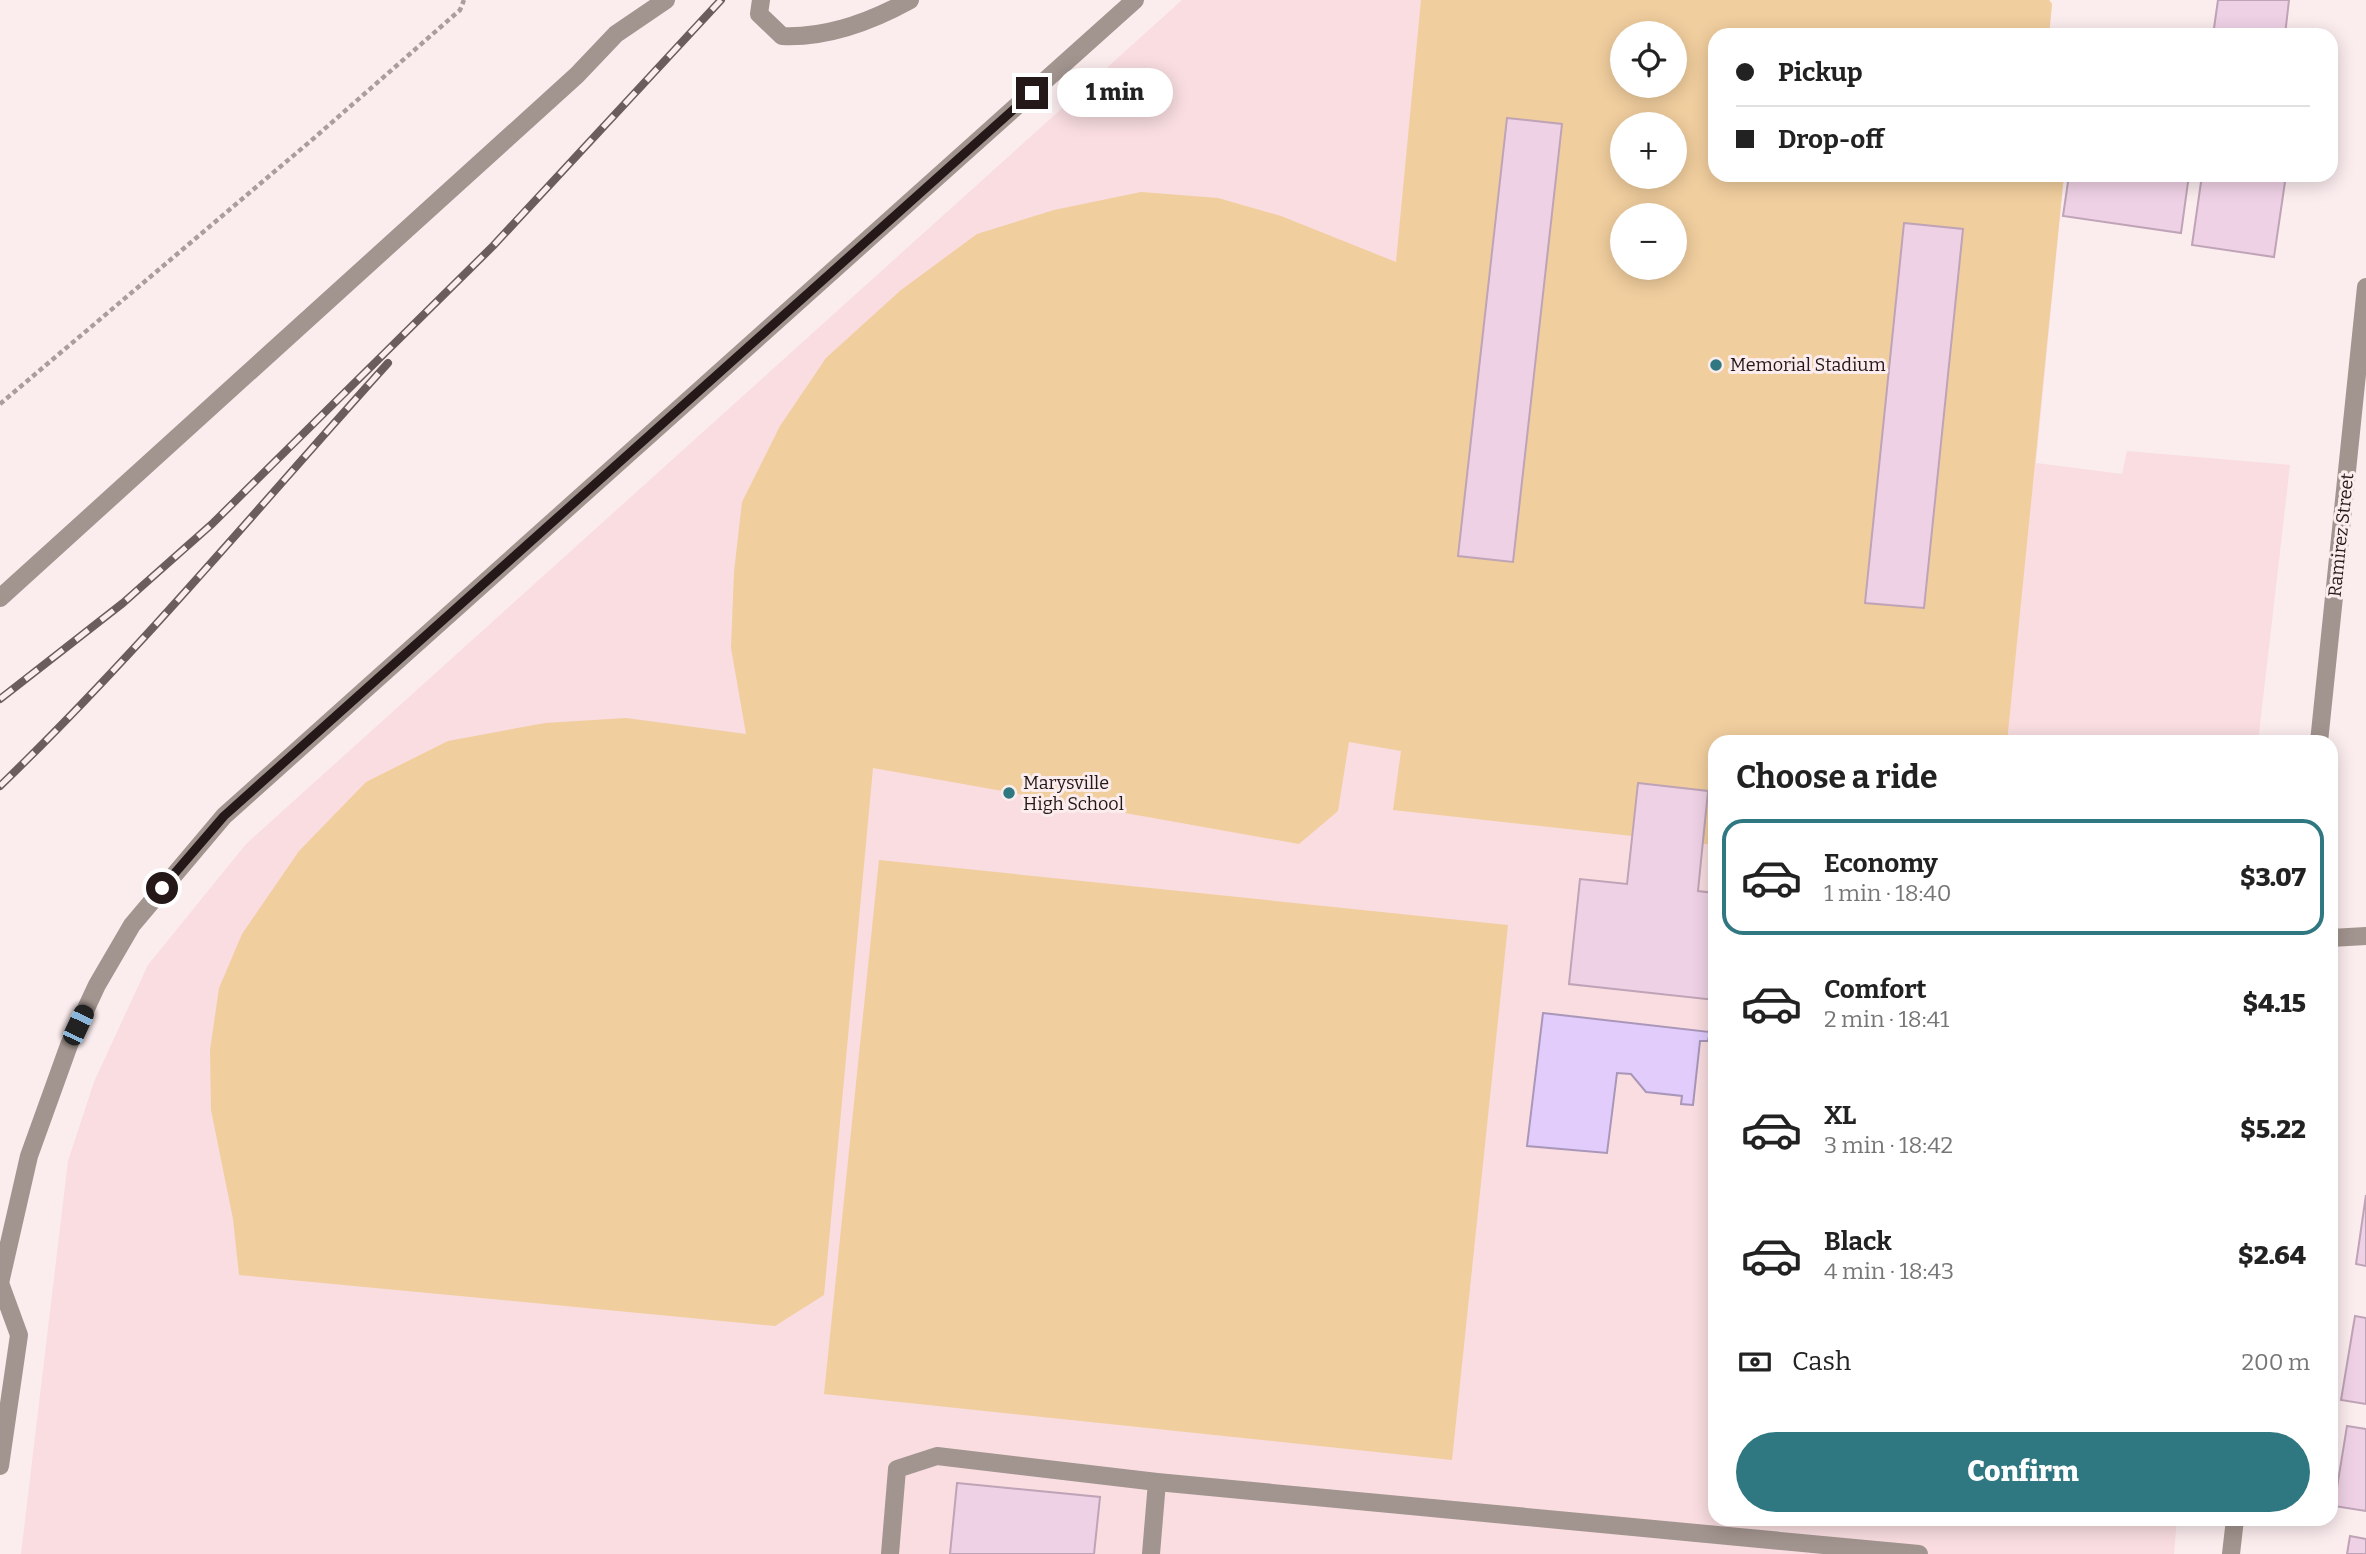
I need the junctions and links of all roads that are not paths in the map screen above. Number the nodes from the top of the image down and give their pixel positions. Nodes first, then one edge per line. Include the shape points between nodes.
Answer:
1 (666, 0) edge
2 (761, 0) edge
3 (910, 0) edge
4 (1135, 0) edge
5 (2366, 287) edge
6 (0, 598) edge
7 (2320, 735) edge
8 (2366, 936) edge
9 (2338, 938) edge
10 (0, 1283) edge
11 (0, 1466) edge
12 (1157, 1482) junction
13 (2234, 1526) edge
14 (890, 1554) edge
15 (1151, 1554) edge
16 (1919, 1554) edge
17 (2231, 1554) edge

1 - 6 street via 617,34
2 - 3 street via 759,14 782,36 809,37 884,14
4 - 10 street via 224,816 132,925 97,985 69,1045 33,1144
5 - 7 street, Ramirez Street
8 - 9 street
10 - 11 street via 19,1335
12 - 14 street via 937,1456 897,1469
12 - 15 street
12 - 16 street
13 - 17 street

